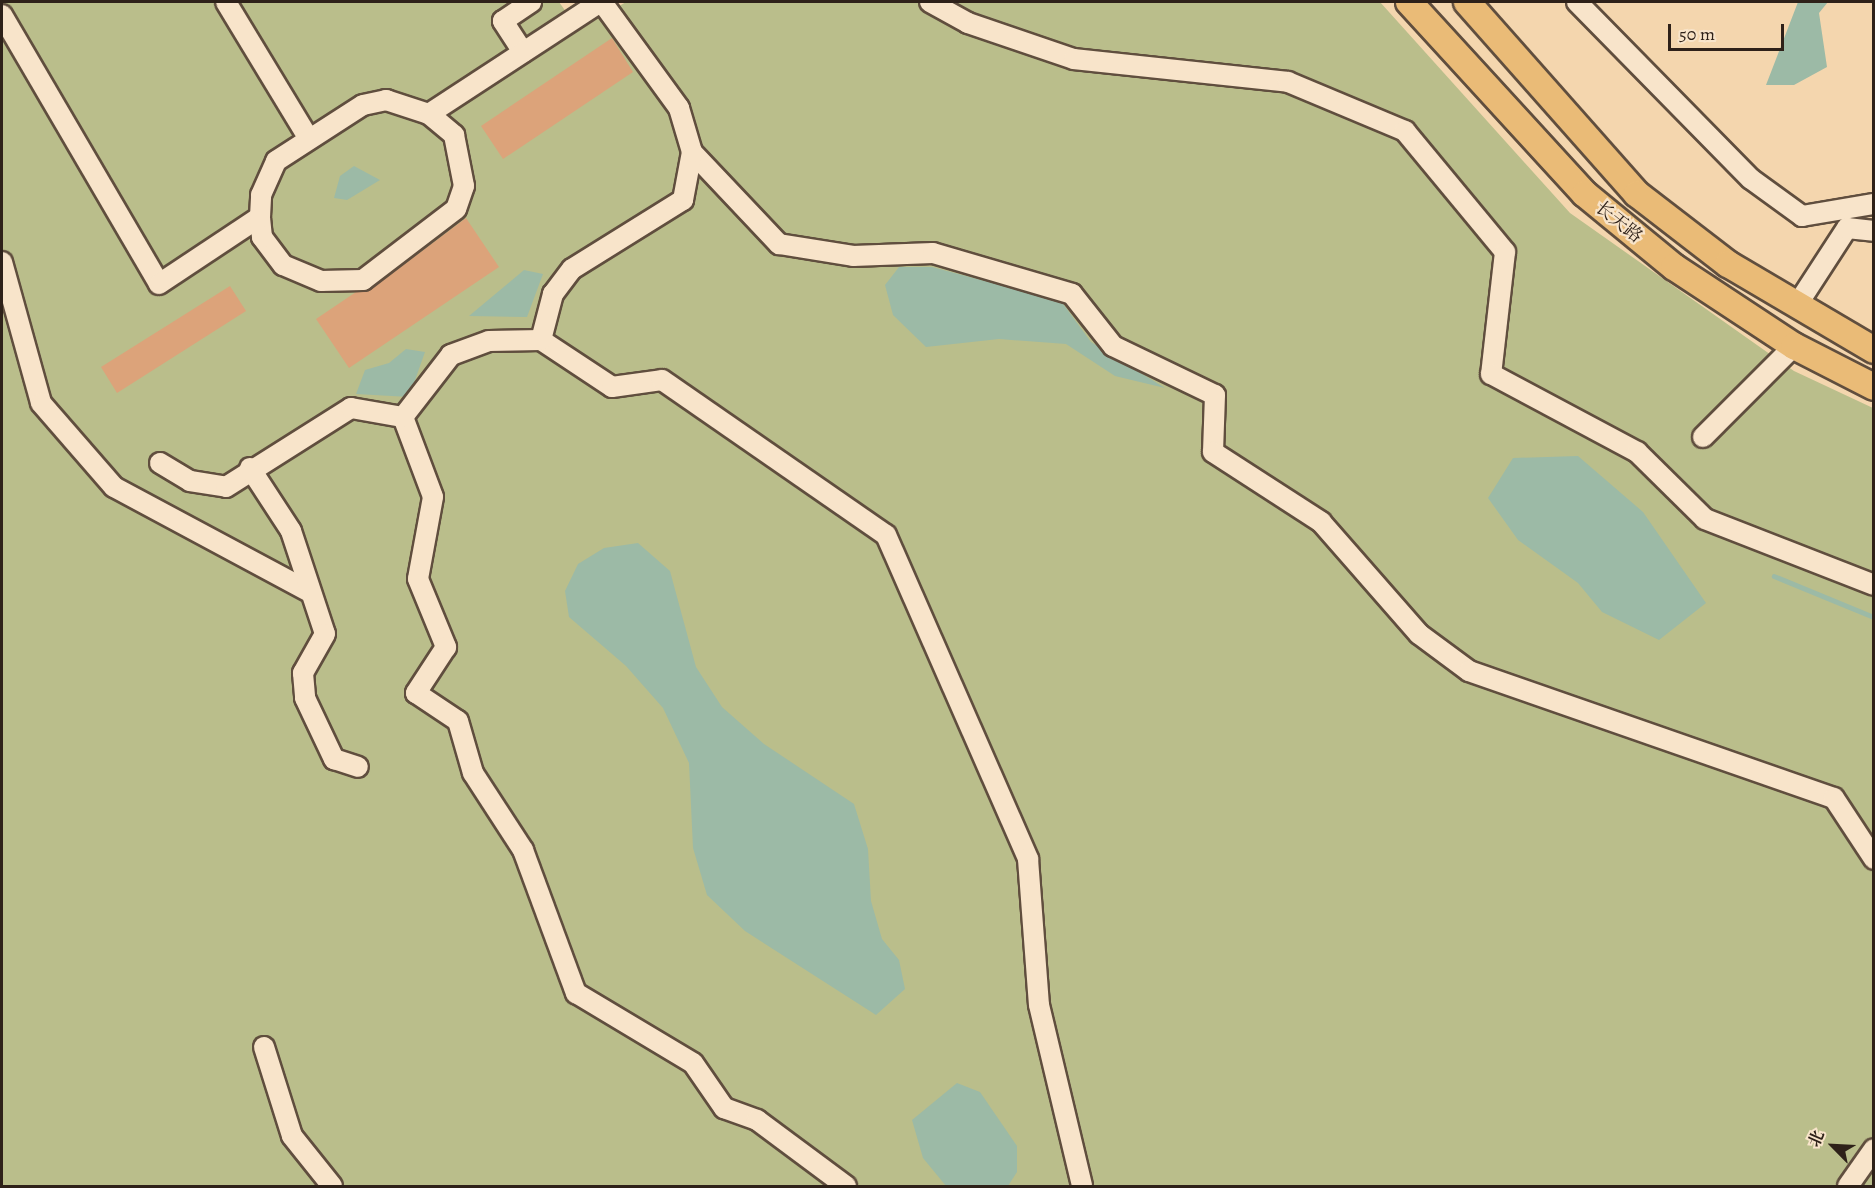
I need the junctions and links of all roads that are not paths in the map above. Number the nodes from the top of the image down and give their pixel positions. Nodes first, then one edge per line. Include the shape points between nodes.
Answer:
1 (226, 2) edge
2 (532, 2) edge
3 (601, 2) edge
4 (930, 2) edge
5 (1409, 2) edge
6 (1467, 2) edge
7 (1578, 2) edge
8 (2, 15) edge
9 (523, 52) junction
10 (429, 114) junction
11 (309, 139) junction
12 (692, 152) junction
13 (1874, 204) edge
14 (1850, 208) junction
15 (260, 217) junction
16 (1847, 228) junction
17 (1874, 231) edge
18 (2, 262) edge
19 (1797, 305) junction
20 (541, 340) junction
21 (1872, 344) edge
22 (1794, 346) junction
23 (1874, 387) edge
24 (403, 417) junction
25 (1703, 437) dead end
26 (160, 464) dead end
27 (250, 468) junction
28 (1874, 585) edge
29 (310, 592) junction
30 (358, 767) dead end
31 (1874, 859) edge
32 (264, 1047) dead end
33 (1874, 1149) edge
34 (332, 1186) edge
35 (846, 1186) edge
36 (1082, 1186) edge
37 (1848, 1186) edge

1 - 11 street
2 - 9 street via 503,21
3 - 9 street
3 - 12 street via 679,108
4 - 28 street via 968,23 1074,59 1288,82 1405,131 1504,252 1491,374 1637,452 1705,519
5 - 22 main road, 长天路 via 1585,194 1674,267
6 - 19 main road, 长天路 via 1637,194 1728,264
7 - 14 street via 1751,179 1802,216
8 - 15 street via 159,284
9 - 10 street
10 - 11 street via 386,100 363,105
10 - 15 street via 454,135 462,158 464,186 456,209 363,280 321,281 283,265 262,237
11 - 15 street via 276,161 261,195
12 - 20 street via 683,200 572,269 553,294
12 - 31 street via 779,244 853,256 933,253 1072,294 1113,346 1215,395 1213,452 1321,522 1419,634 1468,671 1834,798
13 - 14 street
14 - 16 street
16 - 17 street
16 - 19 street
18 - 29 street via 41,403 114,487
19 - 21 main road, 长天路
20 - 24 street via 489,341 451,356
20 - 36 street via 612,387 662,380 886,535 1028,859 1039,1005
22 - 23 main road, 长天路
22 - 25 street
24 - 27 street via 351,408
24 - 35 street via 433,497 418,579 446,647 416,693 458,721 473,773 523,850 576,993 693,1063 724,1108 757,1120
26 - 27 street via 190,481 226,487
27 - 29 street via 291,531
29 - 30 street via 325,634 303,673 305,698 334,759
32 - 34 street via 292,1136
33 - 37 street

